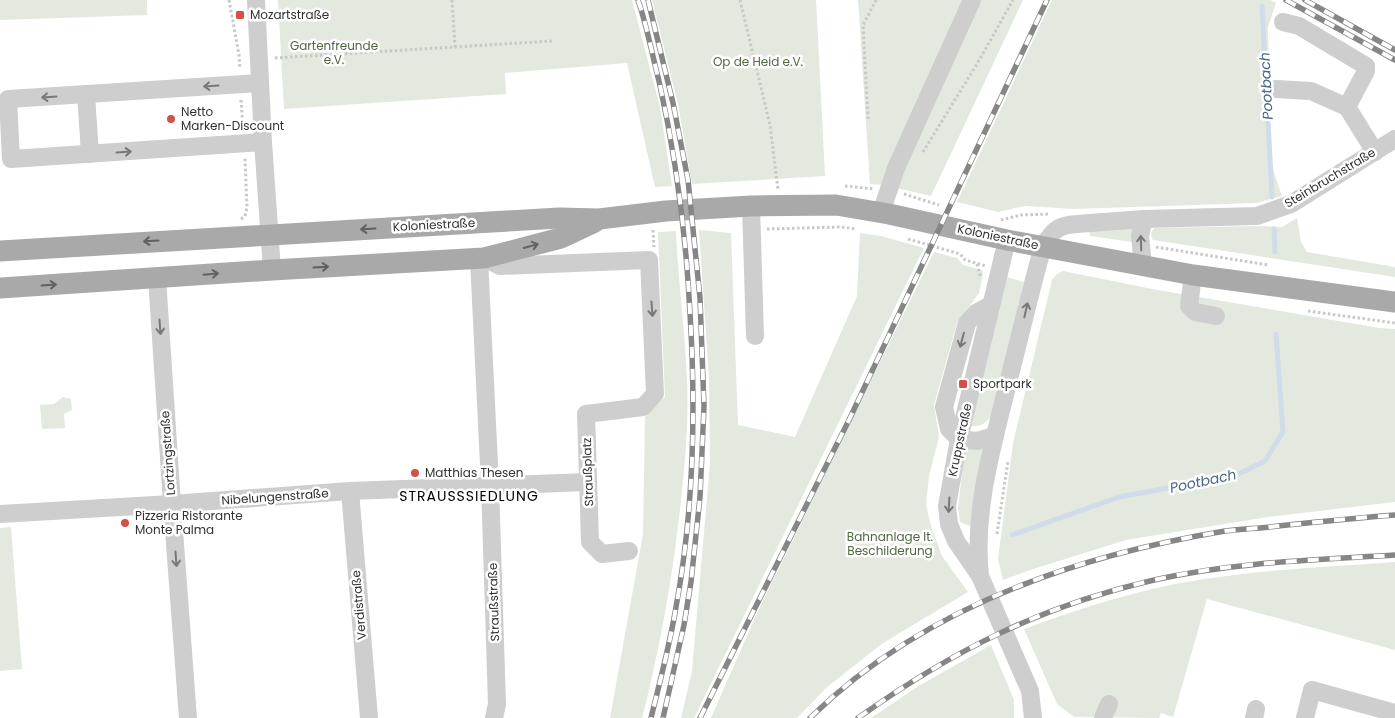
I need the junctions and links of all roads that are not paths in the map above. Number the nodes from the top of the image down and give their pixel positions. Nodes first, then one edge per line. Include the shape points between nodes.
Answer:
1 (256, 0) edge
2 (972, 0) edge
3 (1283, 22) dead end
4 (260, 83) junction
5 (1276, 89) dead end
6 (86, 94) junction
7 (1347, 107) junction
8 (1395, 140) edge
9 (263, 142) junction
10 (1375, 152) junction
11 (90, 154) junction
12 (751, 206) junction
13 (881, 213) junction
14 (599, 219) junction
15 (1144, 219) junction
16 (270, 234) junction
17 (1007, 240) junction
18 (1043, 246) junction
19 (0, 251) edge
20 (481, 258) junction
21 (1143, 266) junction
22 (272, 270) junction
23 (1193, 275) junction
24 (157, 278) junction
25 (0, 288) edge
26 (1395, 302) edge
27 (1216, 316) dead end
28 (755, 336) dead end
29 (643, 407) joint
30 (995, 436) junction
31 (959, 439) junction
32 (588, 482) junction
33 (490, 486) junction
34 (350, 492) junction
35 (172, 504) junction
36 (0, 514) edge
37 (629, 551) dead end
38 (980, 576) junction
39 (1395, 713) edge
40 (188, 718) edge
41 (368, 718) edge
42 (494, 718) edge
43 (1033, 718) edge
44 (1305, 718) edge

1 - 4 street
2 - 13 street via 896,168
3 - 7 street via 1299,26 1366,66
4 -> 6 street
4 - 9 street
5 - 7 street via 1311,91
6 - 11 street
6 -> 11 street via 8,99 11,159
7 - 10 street
8 - 10 street, Steinbruchstraße
11 -> 9 street
9 - 16 street
10 - 15 street, Steinbruchstraße via 1291,204 1257,216
12 - 13 main road, Koloniestraße via 836,206
12 - 14 main road, Koloniestraße via 666,210
12 - 28 street
13 - 17 main road, Koloniestraße
14 -> 16 main road, Koloniestraße via 559,218
20 -> 14 main road, Koloniestraße via 561,238
15 - 18 street, Steinbruchstraße via 1066,224 1053,230
21 -> 15 street via 1140,236
16 -> 19 main road, Koloniestraße
16 - 22 street
17 - 18 main road, Koloniestraße
17 -> 31 street, Kruppstraße
18 - 21 main road, Koloniestraße
30 -> 18 street, Kruppstraße
22 -> 20 main road, Koloniestraße
20 -> 29 street, Koloniestraße via 500,266 649,260 655,394
20 - 33 street, Straußstraße
21 - 23 main road, Koloniestraße
24 -> 22 main road, Koloniestraße
23 - 26 main road, Koloniestraße
23 - 27 street via 1189,306 1195,312
25 -> 24 main road, Koloniestraße
24 -> 35 street, Lortzingstraße
29 - 32 street, Straußplatz via 586,414
30 - 31 street via 977,441
30 - 38 street, Kruppstraße via 983,493 978,554
31 -> 38 street, Kruppstraße via 947,506 956,541
32 - 33 street
32 - 37 street, Straußplatz via 590,542 602,554
33 - 34 street, Nibelungenstraße
33 - 42 street, Straußstraße via 497,704
34 - 35 street, Nibelungenstraße
34 - 41 street, Verdistraße
35 - 36 street, Nibelungenstraße
35 -> 40 street, Lortzingstraße
38 - 43 street, Kruppstraße via 1030,691
39 - 44 street via 1312,690

